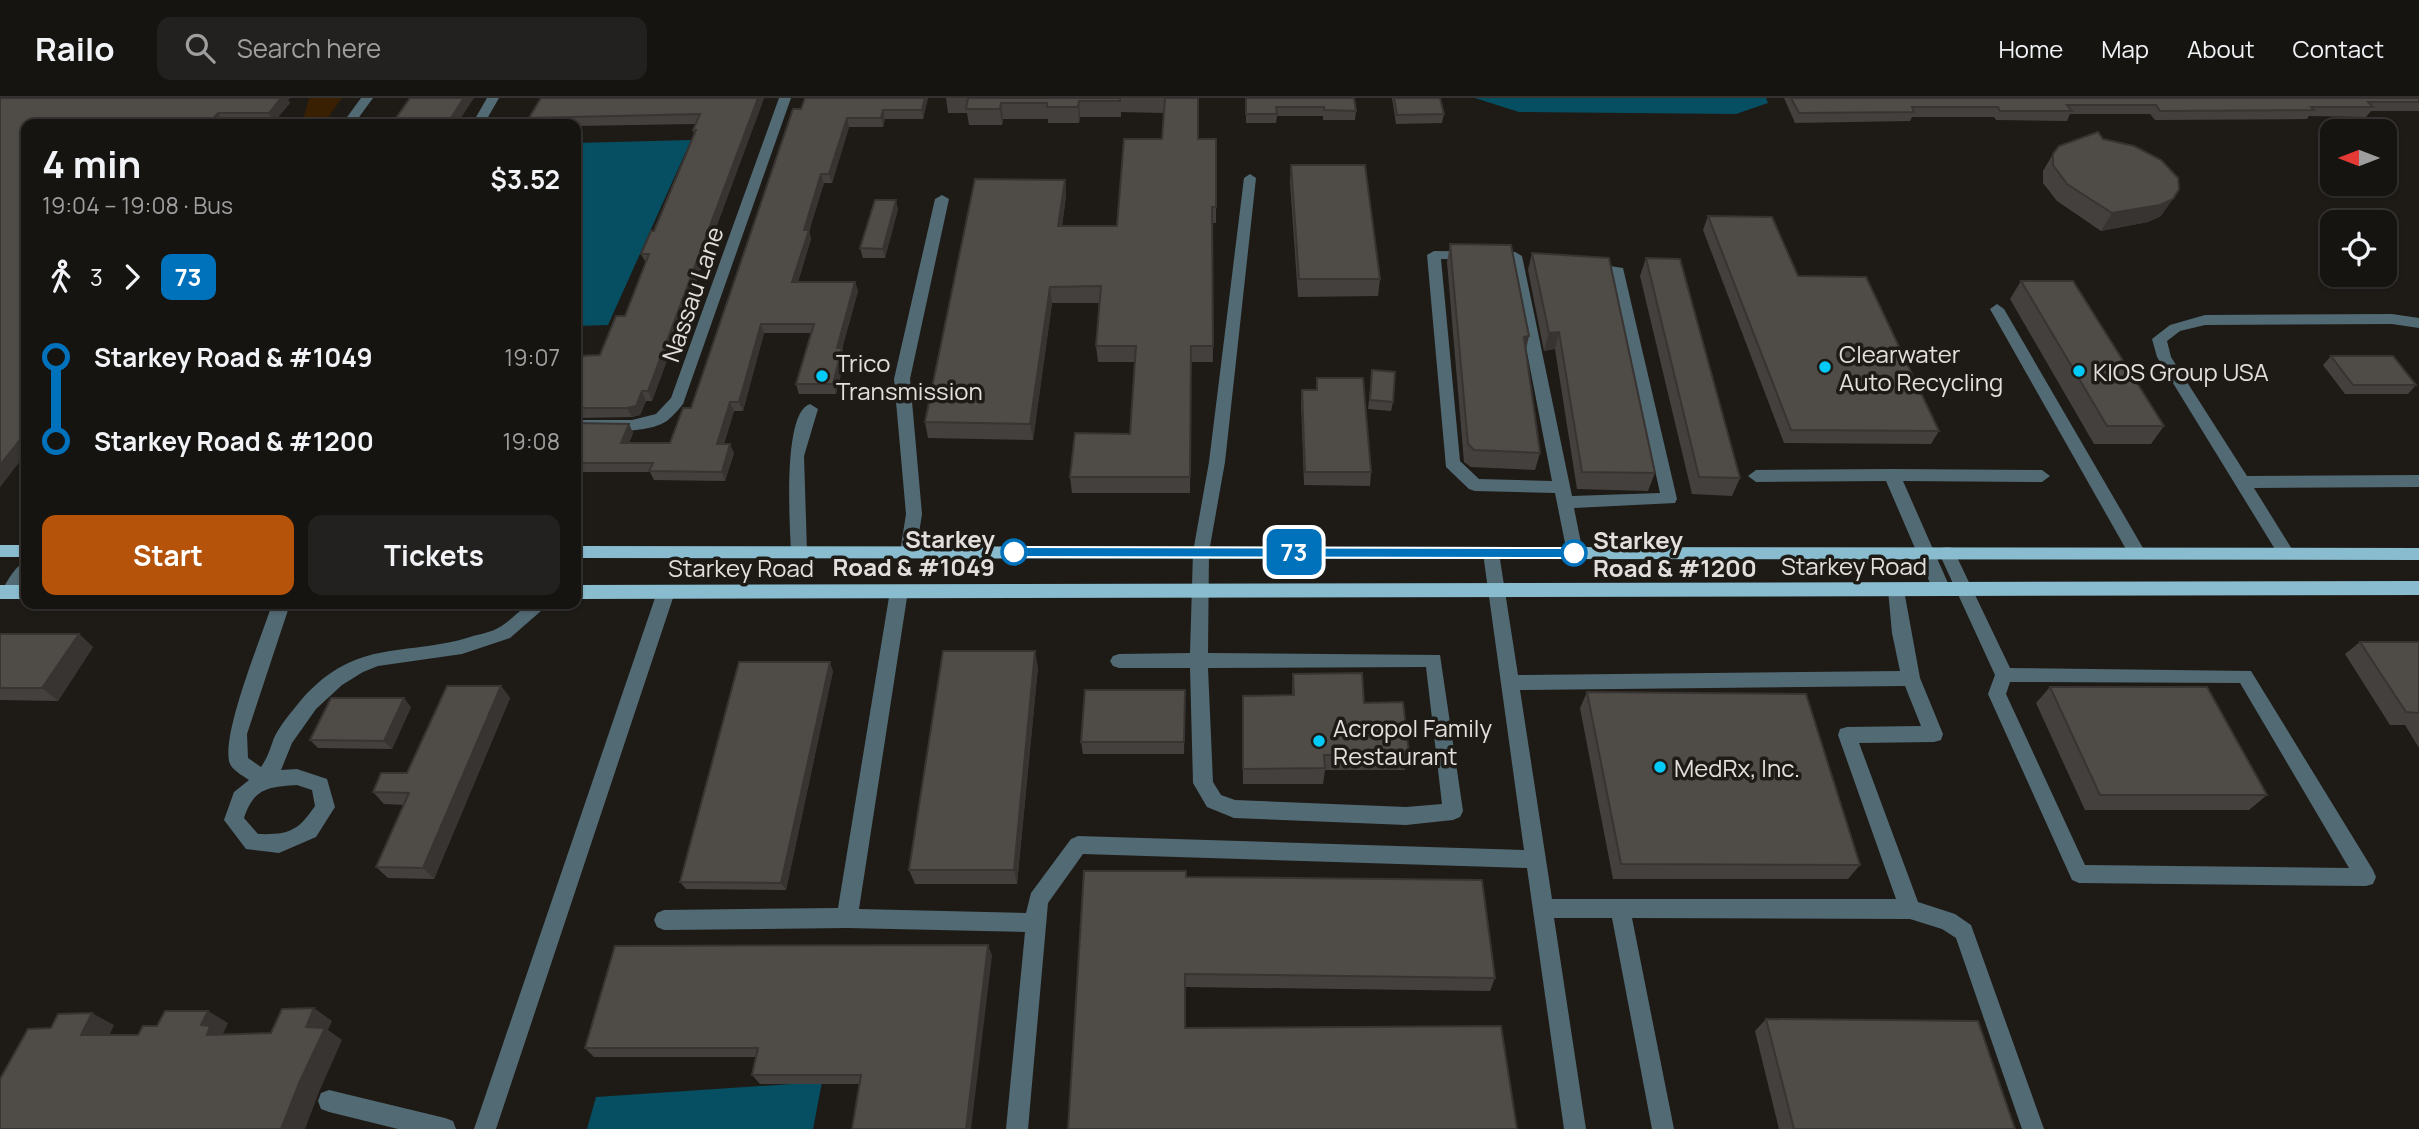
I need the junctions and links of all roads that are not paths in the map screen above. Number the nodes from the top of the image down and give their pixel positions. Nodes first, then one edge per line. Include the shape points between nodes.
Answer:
1 (367, 98) edge
2 (493, 98) edge
3 (785, 98) edge
4 (352, 119) edge
5 (481, 119) edge
6 (1250, 178) dead end
7 (942, 199) dead end
8 (1579, 266) edge
9 (1997, 309) dead end
10 (2419, 323) edge
11 (810, 409) dead end
12 (581, 425) edge
13 (1892, 475) junction
14 (1756, 476) dead end
15 (2042, 476) dead end
16 (2419, 481) edge
17 (2242, 482) junction
18 (1562, 494) junction
19 (0, 551) edge
20 (21, 551) edge
21 (581, 552) edge
22 (799, 552) junction
23 (908, 552) junction
24 (1201, 552) junction
25 (1491, 553) junction
26 (1575, 553) junction
27 (1926, 553) junction
28 (1947, 553) junction
29 (2137, 554) junction
30 (2287, 554) junction
31 (2419, 554) edge
32 (21, 577) edge
33 (2419, 588) edge
34 (1963, 589) junction
35 (1897, 590) junction
36 (1942, 590) junction
37 (1200, 591) junction
38 (1496, 591) junction
39 (12, 592) edge
40 (581, 592) edge
41 (666, 592) junction
42 (900, 592) junction
43 (279, 609) edge
44 (534, 609) edge
45 (1119, 661) dead end
46 (1199, 661) junction
47 (2004, 675) junction
48 (1911, 678) junction
49 (1510, 683) junction
50 (262, 779) junction
51 (1536, 859) junction
52 (1543, 908) junction
53 (1620, 908) junction
54 (1910, 909) junction
55 (847, 918) junction
56 (664, 920) dead end
57 (1037, 923) junction
58 (329, 1101) dead end
59 (445, 1129) edge
60 (485, 1129) edge
61 (1017, 1129) edge
62 (1575, 1129) edge
63 (1663, 1129) edge
64 (2033, 1129) edge

1 - 4 street
2 - 5 street
3 - 12 street, Nassau Lane via 678,400 661,418 632,425
6 - 24 street via 1217,462
7 - 23 street via 902,379 914,514
8 - 18 street via 1618,271 1669,499
9 - 29 street
10 - 17 street via 2392,318 2205,320 2175,328 2159,339 2164,357
11 - 22 street via 796,456
13 - 14 street
13 - 15 street
13 - 27 street
16 - 17 street
17 - 30 street
18 - 18 street via 1521,257 1434,255 1452,463 1475,485
18 - 26 street
19 - 20 main road
21 - 22 main road, Starkey Road
22 - 23 main road, Starkey Road
23 - 24 main road, Starkey Road
24 - 25 main road, Starkey Road
24 - 37 street
25 - 26 main road, Starkey Road
25 - 38 street
26 - 27 main road, Starkey Road
27 - 28 main road, Starkey Road
27 - 36 street
28 - 29 main road, Starkey Road
28 - 34 street
29 - 30 main road, Starkey Road
30 - 31 main road, Starkey Road
32 - 39 street
33 - 34 main road, Starkey Road
34 - 36 main road, Starkey Road
34 - 47 street
35 - 36 main road, Starkey Road
35 - 38 main road, Starkey Road
35 - 48 street
37 - 38 main road, Starkey Road
37 - 42 main road, Starkey Road
37 - 46 street
38 - 49 street
40 - 41 main road, Starkey Road
41 - 42 main road, Starkey Road
41 - 60 street
42 - 55 street
43 - 50 street via 238,734 239,762
44 - 50 street via 504,633 462,647 376,659 336,680 309,704
45 - 46 street
46 - 46 street via 1434,660 1453,811 1406,816 1234,809 1214,801 1203,783
47 - 47 street via 2245,676 2366,877 2079,874 1997,694
48 - 49 street
48 - 54 street via 1934,734 1847,735
49 - 51 street
50 - 50 street via 297,777 320,785 325,807 309,831 279,844 253,843 234,820 241,798
51 - 52 street
51 - 57 street via 1078,845 1038,900
52 - 53 street
52 - 62 street
53 - 54 street
53 - 63 street
54 - 64 street via 1948,921 1964,932
55 - 56 street
55 - 57 street
57 - 61 street
58 - 59 street

